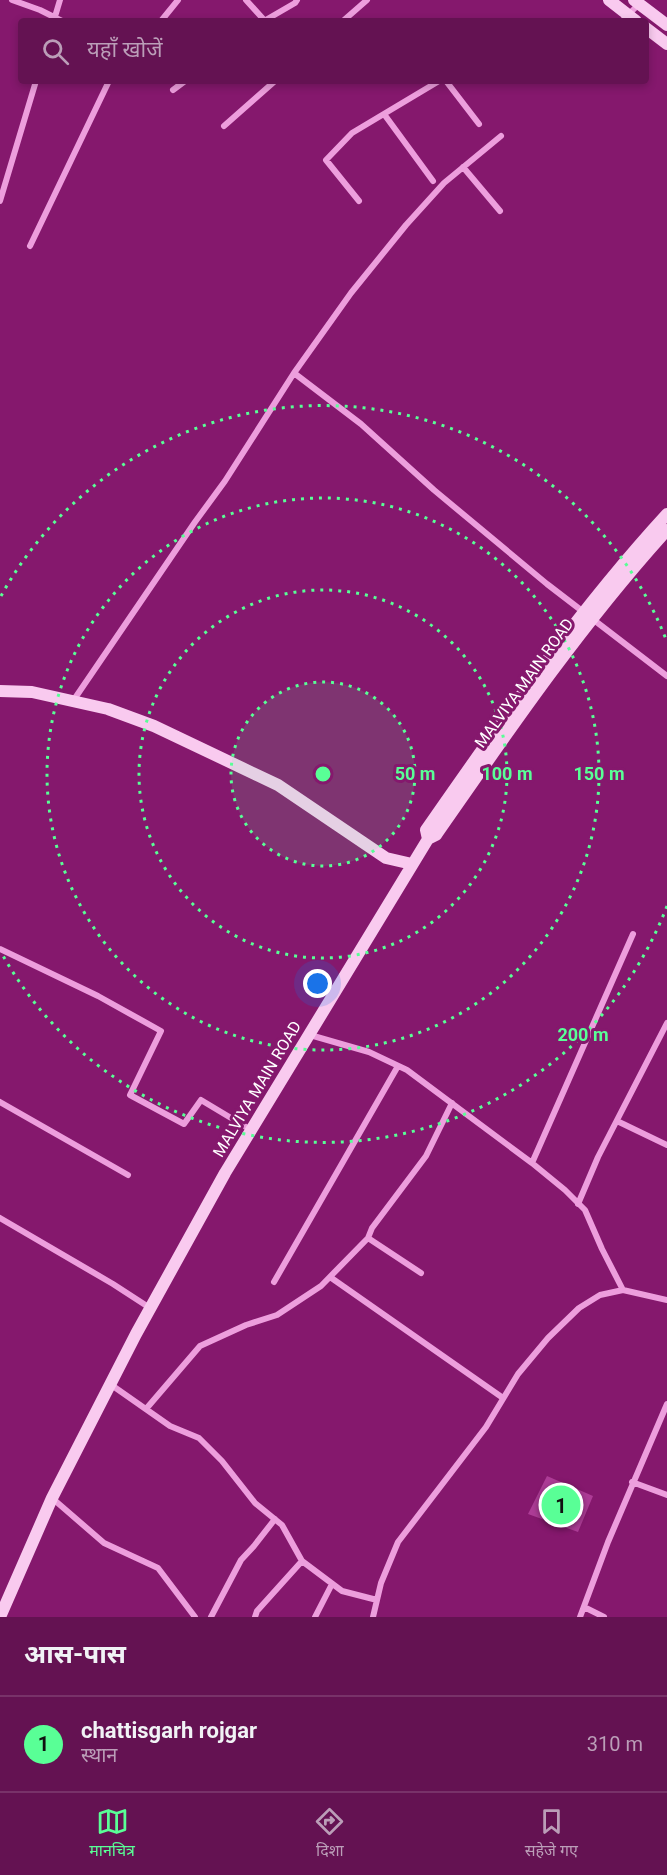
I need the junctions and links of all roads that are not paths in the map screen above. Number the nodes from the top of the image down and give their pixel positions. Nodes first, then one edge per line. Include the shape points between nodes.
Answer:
1 (12, 0) edge
2 (60, 0) edge
3 (178, 0) edge
4 (246, 0) edge
5 (297, 0) edge
6 (367, 0) edge
7 (609, 0) edge
8 (637, 2) edge
9 (52, 18) edge
10 (54, 18) edge
11 (163, 18) edge
12 (261, 18) edge
13 (269, 18) edge
14 (346, 18) edge
15 (628, 18) edge
16 (629, 18) edge
17 (667, 25) edge
18 (649, 30) edge
19 (667, 44) edge
20 (35, 84) edge
21 (108, 84) edge
22 (181, 84) edge
23 (272, 84) edge
24 (434, 84) edge
25 (448, 84) edge
26 (173, 90) dead end
27 (384, 114) junction
28 (479, 124) dead end
29 (224, 126) dead end
30 (501, 136) dead end
31 (463, 167) junction
32 (433, 181) dead end
33 (0, 201) edge
34 (360, 201) dead end
35 (500, 211) dead end
36 (30, 246) dead end
37 (294, 374) junction
38 (667, 514) edge
39 (667, 530) edge
40 (589, 614) junction
41 (667, 676) edge
42 (0, 691) edge
43 (73, 701) junction
44 (412, 864) junction
45 (633, 934) dead end
46 (0, 949) edge
47 (667, 1023) edge
48 (309, 1035) junction
49 (398, 1066) junction
50 (0, 1102) edge
51 (452, 1102) junction
52 (617, 1121) junction
53 (252, 1131) junction
54 (667, 1145) edge
55 (532, 1163) junction
56 (128, 1175) dead end
57 (578, 1204) junction
58 (0, 1218) edge
59 (368, 1238) junction
60 (421, 1273) dead end
61 (330, 1277) junction
62 (273, 1281) dead end
63 (623, 1290) junction
64 (667, 1302) edge
65 (150, 1309) junction
66 (110, 1384) junction
67 (503, 1398) junction
68 (667, 1404) edge
69 (146, 1409) junction
70 (632, 1482) junction
71 (667, 1495) edge
72 (52, 1498) junction
73 (275, 1520) junction
74 (302, 1561) junction
75 (332, 1584) junction
76 (377, 1600) junction
77 (584, 1607) junction
78 (194, 1616) edge
79 (0, 1617) edge
80 (211, 1617) edge
81 (255, 1617) edge
82 (315, 1617) edge
83 (373, 1617) edge
84 (580, 1617) edge
85 (604, 1617) edge

1 - 9 street
2 - 10 street
3 - 11 street
4 - 12 street
5 - 13 street
6 - 14 street
7 - 15 street
8 - 16 street
8 - 17 street
18 - 19 street
20 - 33 street
21 - 36 street
22 - 26 street
23 - 29 street
24 - 27 street
25 - 28 street
27 - 32 street
27 - 34 street via 352,133 326,160
30 - 31 street
31 - 35 street
31 - 37 street via 406,225 351,293
37 - 40 street via 362,424 443,497
37 - 43 street
38 - 40 street
39 - 40 street, MALVIYA MAIN ROAD
40 - 41 street
40 - 44 street, MALVIYA MAIN ROAD via 530,681 478,765 426,830 428,839
42 - 43 street via 32,692
43 - 44 street via 154,726 244,767 278,784 386,858
44 - 48 street, MALVIYA MAIN ROAD
45 - 55 street
46 - 53 street via 161,1031 130,1095 184,1124 201,1100
47 - 52 street
48 - 49 street via 369,1052
48 - 53 street, MALVIYA MAIN ROAD
49 - 51 street
49 - 62 street
50 - 56 street
51 - 55 street
51 - 59 street via 426,1156
52 - 54 street
52 - 57 street
53 - 65 street, MALVIYA MAIN ROAD
55 - 57 street
57 - 63 street via 585,1210
58 - 65 street
59 - 60 street
59 - 61 street
61 - 67 street
61 - 69 street via 278,1315 200,1346
63 - 64 street
63 - 67 street via 600,1295 579,1308 548,1338
65 - 66 street, MALVIYA MAIN ROAD
66 - 69 street
66 - 72 street, MALVIYA MAIN ROAD
67 - 76 street via 486,1427 398,1542
68 - 70 street
69 - 73 street via 170,1426 199,1438 255,1503
70 - 71 street
70 - 77 street
72 - 78 street via 104,1543 158,1568
72 - 79 street, MALVIYA MAIN ROAD
73 - 74 street via 282,1525
73 - 80 street via 241,1560
74 - 75 street
74 - 81 street
75 - 76 street via 342,1591
75 - 82 street
76 - 83 street
77 - 84 street
77 - 85 street

